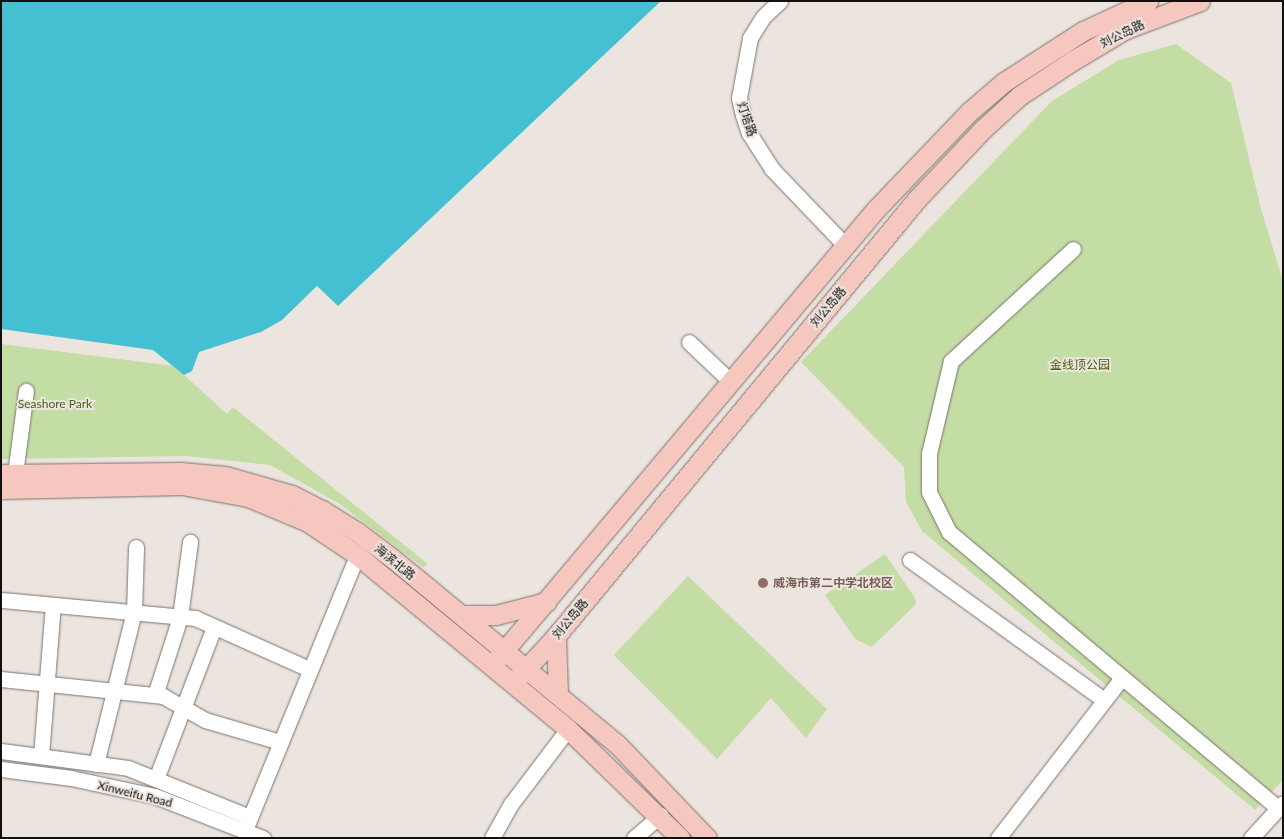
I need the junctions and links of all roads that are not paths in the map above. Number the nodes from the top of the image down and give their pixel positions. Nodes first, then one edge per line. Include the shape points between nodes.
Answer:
1 (780, 1) edge
2 (1148, 1) edge
3 (1200, 1) edge
4 (845, 245) junction
5 (1073, 249) dead end
6 (689, 342) dead end
7 (731, 382) junction
8 (26, 391) dead end
9 (8, 474) edge
10 (1, 489) edge
11 (190, 542) dead end
12 (136, 547) dead end
13 (356, 555) junction
14 (910, 560) dead end
15 (1, 600) edge
16 (547, 601) junction
17 (53, 604) junction
18 (134, 612) junction
19 (462, 615) junction
20 (180, 617) junction
21 (214, 627) junction
22 (556, 636) junction
23 (505, 649) junction
24 (492, 665) junction
25 (527, 667) junction
26 (309, 669) junction
27 (1, 679) edge
28 (1121, 679) junction
29 (45, 682) junction
30 (513, 682) junction
31 (113, 689) junction
32 (558, 693) junction
33 (155, 695) junction
34 (1104, 700) junction
35 (183, 707) junction
36 (568, 729) junction
37 (280, 742) junction
38 (1, 751) edge
39 (41, 756) junction
40 (96, 764) junction
41 (1, 769) edge
42 (156, 779) junction
43 (1280, 806) edge
44 (660, 816) junction
45 (247, 824) junction
46 (263, 838) edge
47 (492, 838) edge
48 (634, 838) edge
49 (680, 838) edge
50 (707, 838) edge
51 (998, 838) edge
52 (1251, 838) edge

1 - 4 street, 灯塔路 via 763,17 750,38 739,98 743,115 772,169
2 - 4 main road, 刘公岛路 via 1083,31 1004,82 969,112
3 - 22 main road, 刘公岛路 via 1126,30 1072,61 1019,96 983,129 916,200
4 - 7 main road, 刘公岛路
5 - 28 street via 951,361 929,453 929,492 949,532
6 - 7 street
7 - 16 main road, 刘公岛路
8 - 9 street
9 - 19 main road, 海滨北路 via 181,472 225,476 292,495 356,530
10 - 13 main road, 海滨北路 via 182,485 248,497 308,522
11 - 20 street
12 - 18 street
13 - 24 main road, 海滨北路
13 - 26 street
14 - 34 street
15 - 17 street
16 - 19 main road via 496,615
16 - 23 main road, 刘公岛路
17 - 18 street
17 - 29 street
18 - 20 street
18 - 31 street
19 - 23 main road, 海滨北路
20 - 21 street via 195,618
20 - 33 street
21 - 26 street
21 - 35 street
22 - 25 main road, 刘公岛路
22 - 32 main road
23 - 24 main road, 刘公岛路
23 - 25 main road, 海滨北路
24 - 30 main road, 海滨北路
25 - 30 main road, 刘公岛路
25 - 32 main road, 海滨北路
26 - 37 street
27 - 29 street
28 - 34 street
28 - 43 street
29 - 31 street
29 - 39 street
30 - 36 main road, 海滨北路
31 - 33 street
31 - 40 street
32 - 50 main road, 海滨北路 via 635,760
33 - 35 street
34 - 51 street
35 - 37 street via 205,720
35 - 42 street
36 - 44 main road, 海滨北路
36 - 47 street via 511,804
37 - 45 street
38 - 39 street
39 - 40 street
40 - 42 street via 128,768
41 - 45 street, Xinweifu Road via 71,778 155,796
42 - 45 street
43 - 52 street
44 - 48 street
44 - 49 main road, 海滨北路
45 - 46 street, Xinweifu Road

